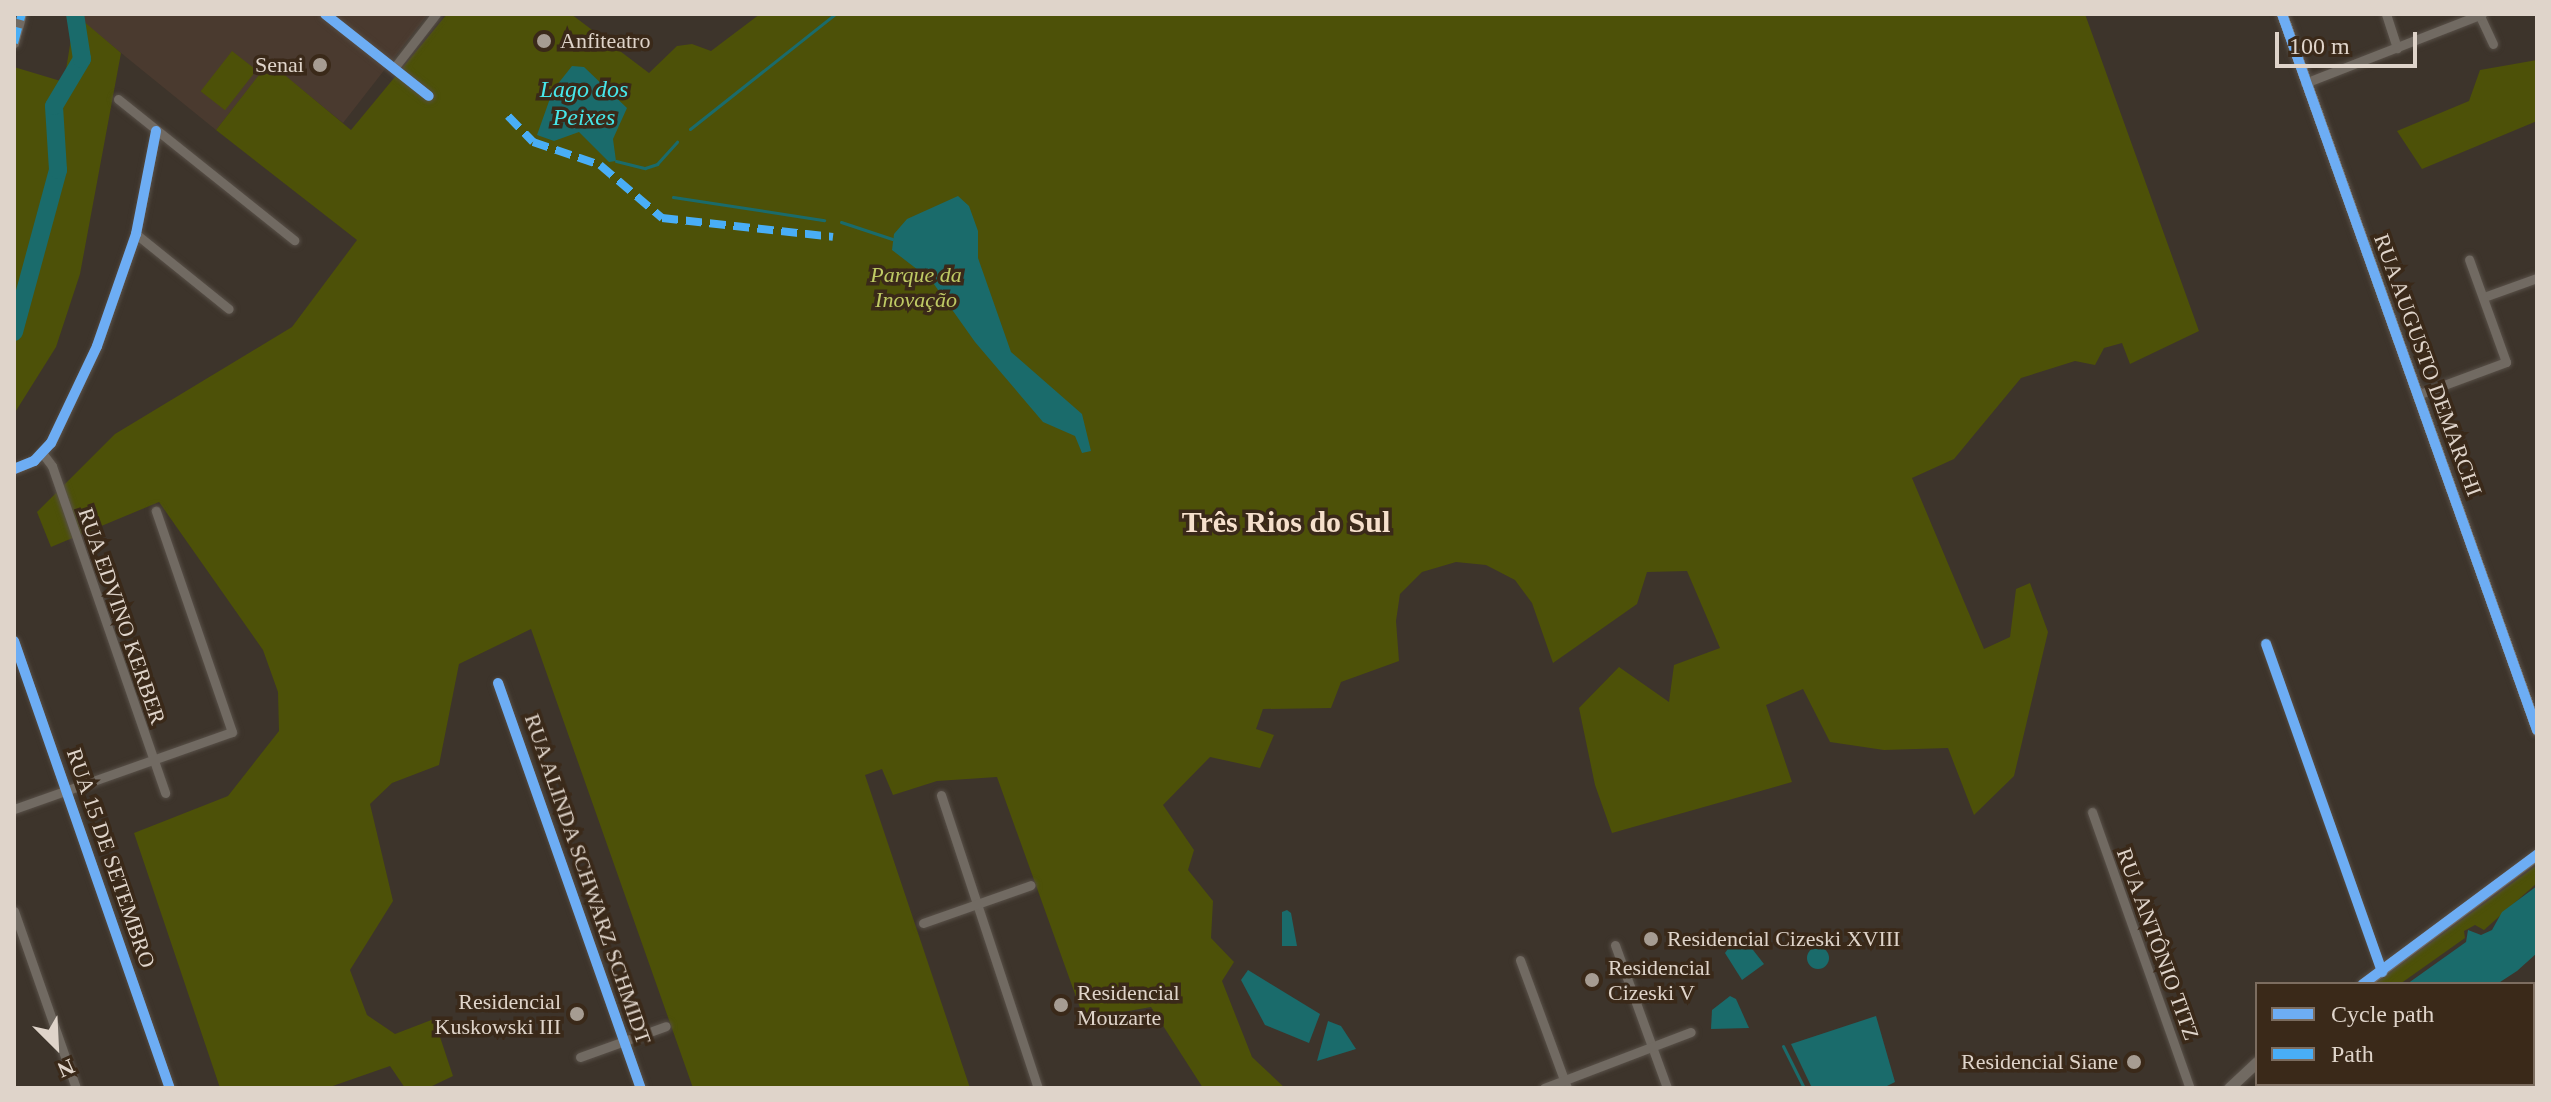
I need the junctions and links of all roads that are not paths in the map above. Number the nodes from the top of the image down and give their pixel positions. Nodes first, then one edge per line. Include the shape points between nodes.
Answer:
1 (22, 14) edge
2 (325, 14) edge
3 (436, 14) edge
4 (2282, 14) edge
5 (2386, 14) edge
6 (2480, 14) edge
7 (14, 43) edge
8 (2493, 44) dead end
9 (2397, 48) junction
10 (394, 68) junction
11 (2305, 83) junction
12 (429, 96) dead end
13 (118, 99) dead end
14 (156, 131) junction
15 (136, 234) junction
16 (294, 240) dead end
17 (2469, 259) dead end
18 (2537, 278) edge
19 (2484, 297) junction
20 (229, 309) dead end
21 (2417, 395) junction
22 (43, 454) junction
23 (14, 469) edge
24 (156, 511) dead end
25 (14, 641) edge
26 (2266, 644) dead end
27 (498, 683) dead end
28 (2537, 730) edge
29 (153, 760) junction
30 (66, 791) junction
31 (165, 793) dead end
32 (941, 795) dead end
33 (14, 809) edge
34 (2092, 812) dead end
35 (2537, 855) edge
36 (1031, 885) dead end
37 (978, 903) junction
38 (14, 911) edge
39 (923, 923) dead end
40 (1615, 945) dead end
41 (1520, 960) dead end
42 (2382, 972) junction
43 (2366, 982) edge
44 (666, 1026) dead end
45 (1691, 1032) dead end
46 (624, 1041) junction
47 (1652, 1046) junction
48 (580, 1057) dead end
49 (2255, 1064) edge
50 (1566, 1084) edge
51 (76, 1088) edge
52 (170, 1088) edge
53 (641, 1088) edge
54 (1038, 1088) edge
55 (1544, 1088) edge
56 (1667, 1088) edge
57 (2190, 1088) edge
58 (2229, 1088) edge

1 - 7 street
2 - 10 street
3 - 10 street
4 - 11 street, RUA AUGUSTO DEMARCHI
5 - 9 street
6 - 8 street
6 - 9 street
9 - 11 street
10 - 12 street
11 - 21 street, RUA AUGUSTO DEMARCHI
13 - 14 street
14 - 15 street
14 - 16 street
15 - 20 street
15 - 22 street via 97,346
17 - 19 street
18 - 19 street
19 - 21 street via 2506,362
21 - 28 street, RUA AUGUSTO DEMARCHI
22 - 23 street
22 - 29 street, RUA EDVINO KERBER via 52,466
24 - 29 street via 232,732
25 - 30 street, RUA 15 DE SETEMBRO
26 - 42 street
27 - 46 street, RUA ALINDA SCHWARZ SCHMIDT
29 - 30 street
29 - 31 street, RUA EDVINO KERBER
30 - 33 street
30 - 52 street, RUA 15 DE SETEMBRO
32 - 37 street
34 - 57 street, RUA ANTÔNIO TITZ
35 - 42 street
36 - 37 street
37 - 39 street
37 - 54 street
38 - 51 street
40 - 47 street
41 - 50 street
42 - 43 street
44 - 46 street
45 - 47 street
46 - 48 street
46 - 53 street, RUA ALINDA SCHWARZ SCHMIDT
47 - 50 street
47 - 56 street
49 - 58 street
50 - 55 street

